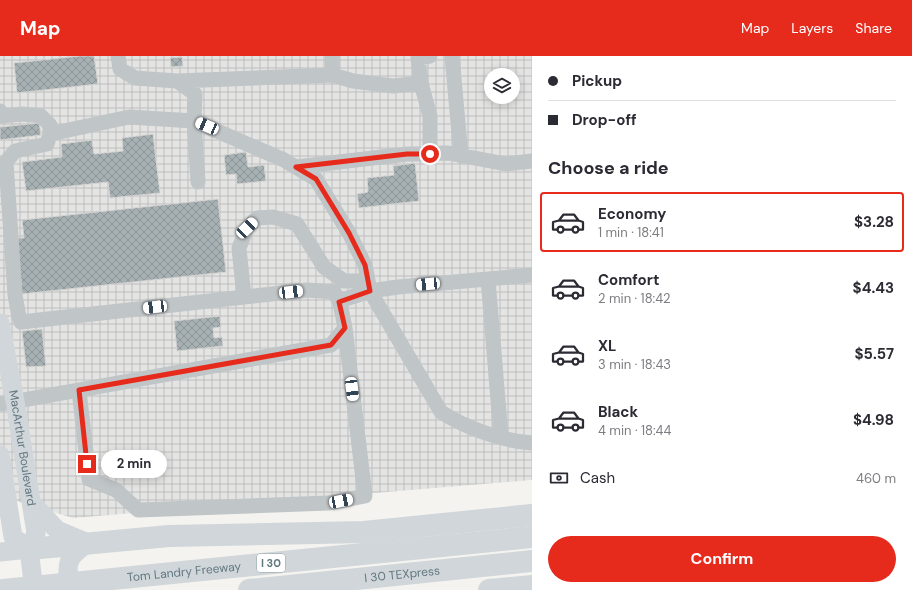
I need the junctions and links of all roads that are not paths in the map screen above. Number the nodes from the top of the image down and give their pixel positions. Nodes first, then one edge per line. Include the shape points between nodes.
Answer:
1 (118, 56) edge
2 (332, 56) edge
3 (430, 56) edge
4 (452, 56) edge
5 (333, 75) junction
6 (177, 81) junction
7 (421, 82) junction
8 (0, 111) edge
9 (194, 121) junction
10 (50, 134) junction
11 (430, 154) junction
12 (461, 156) junction
13 (532, 161) edge
14 (296, 167) junction
15 (198, 182) dead end
16 (532, 275) edge
17 (488, 279) junction
18 (369, 286) junction
19 (244, 297) junction
20 (339, 302) junction
21 (0, 323) edge
22 (345, 328) junction
23 (79, 390) junction
24 (7, 403) edge
25 (501, 437) junction
26 (532, 443) edge
27 (0, 455) edge
28 (31, 502) junction
29 (532, 515) edge
30 (4, 518) edge
31 (532, 537) edge
32 (88, 543) junction
33 (29, 549) junction
34 (0, 552) edge
35 (532, 561) edge
36 (79, 586) edge
37 (532, 586) edge
38 (3, 590) edge
39 (34, 590) edge
40 (250, 590) edge
41 (490, 590) edge

1 - 6 lane via 120,69 135,78
2 - 5 lane
3 - 7 lane via 418,58
4 - 12 lane
5 - 6 lane
5 - 7 lane via 353,81 393,86
6 - 9 lane via 195,94
7 - 11 lane via 430,116
8 - 10 lane via 1,116 41,116 50,125
9 - 10 lane via 129,117
9 - 14 lane
9 - 15 lane
10 - 19 lane via 47,144 15,151 6,162 15,295 21,322
11 - 12 lane
11 - 14 lane via 407,154
12 - 13 lane via 506,164
14 - 18 lane via 316,179 365,265
16 - 17 lane
17 - 18 lane via 398,287
17 - 25 lane
18 - 19 lane via 344,281 324,267 297,224 273,217 257,218 247,228 239,248
18 - 20 lane
18 - 25 lane via 440,412 483,432
19 - 20 lane via 307,290 334,292
20 - 22 lane
21 - 24 main road, MacArthur Boulevard
22 - 23 lane via 331,345
22 - 23 lane via 365,496 329,503 138,510 116,490 89,479
23 - 24 lane
24 - 28 main road, MacArthur Boulevard
25 - 26 lane
27 - 30 main road, MacArthur Boulevard
28 - 32 main road via 57,530
28 - 33 main road, MacArthur Boulevard via 36,533
29 - 32 highway via 364,532 169,536
30 - 33 main road, MacArthur Boulevard via 13,537
31 - 36 highway, Tom Landry Freeway / I 30
32 - 33 highway
32 - 36 main road via 76,551 67,566
33 - 34 main road
33 - 39 main road, MacArthur Boulevard
35 - 40 highway, I 30 TEXpress
36 - 38 highway, Tom Landry Freeway / I 30
37 - 41 highway

